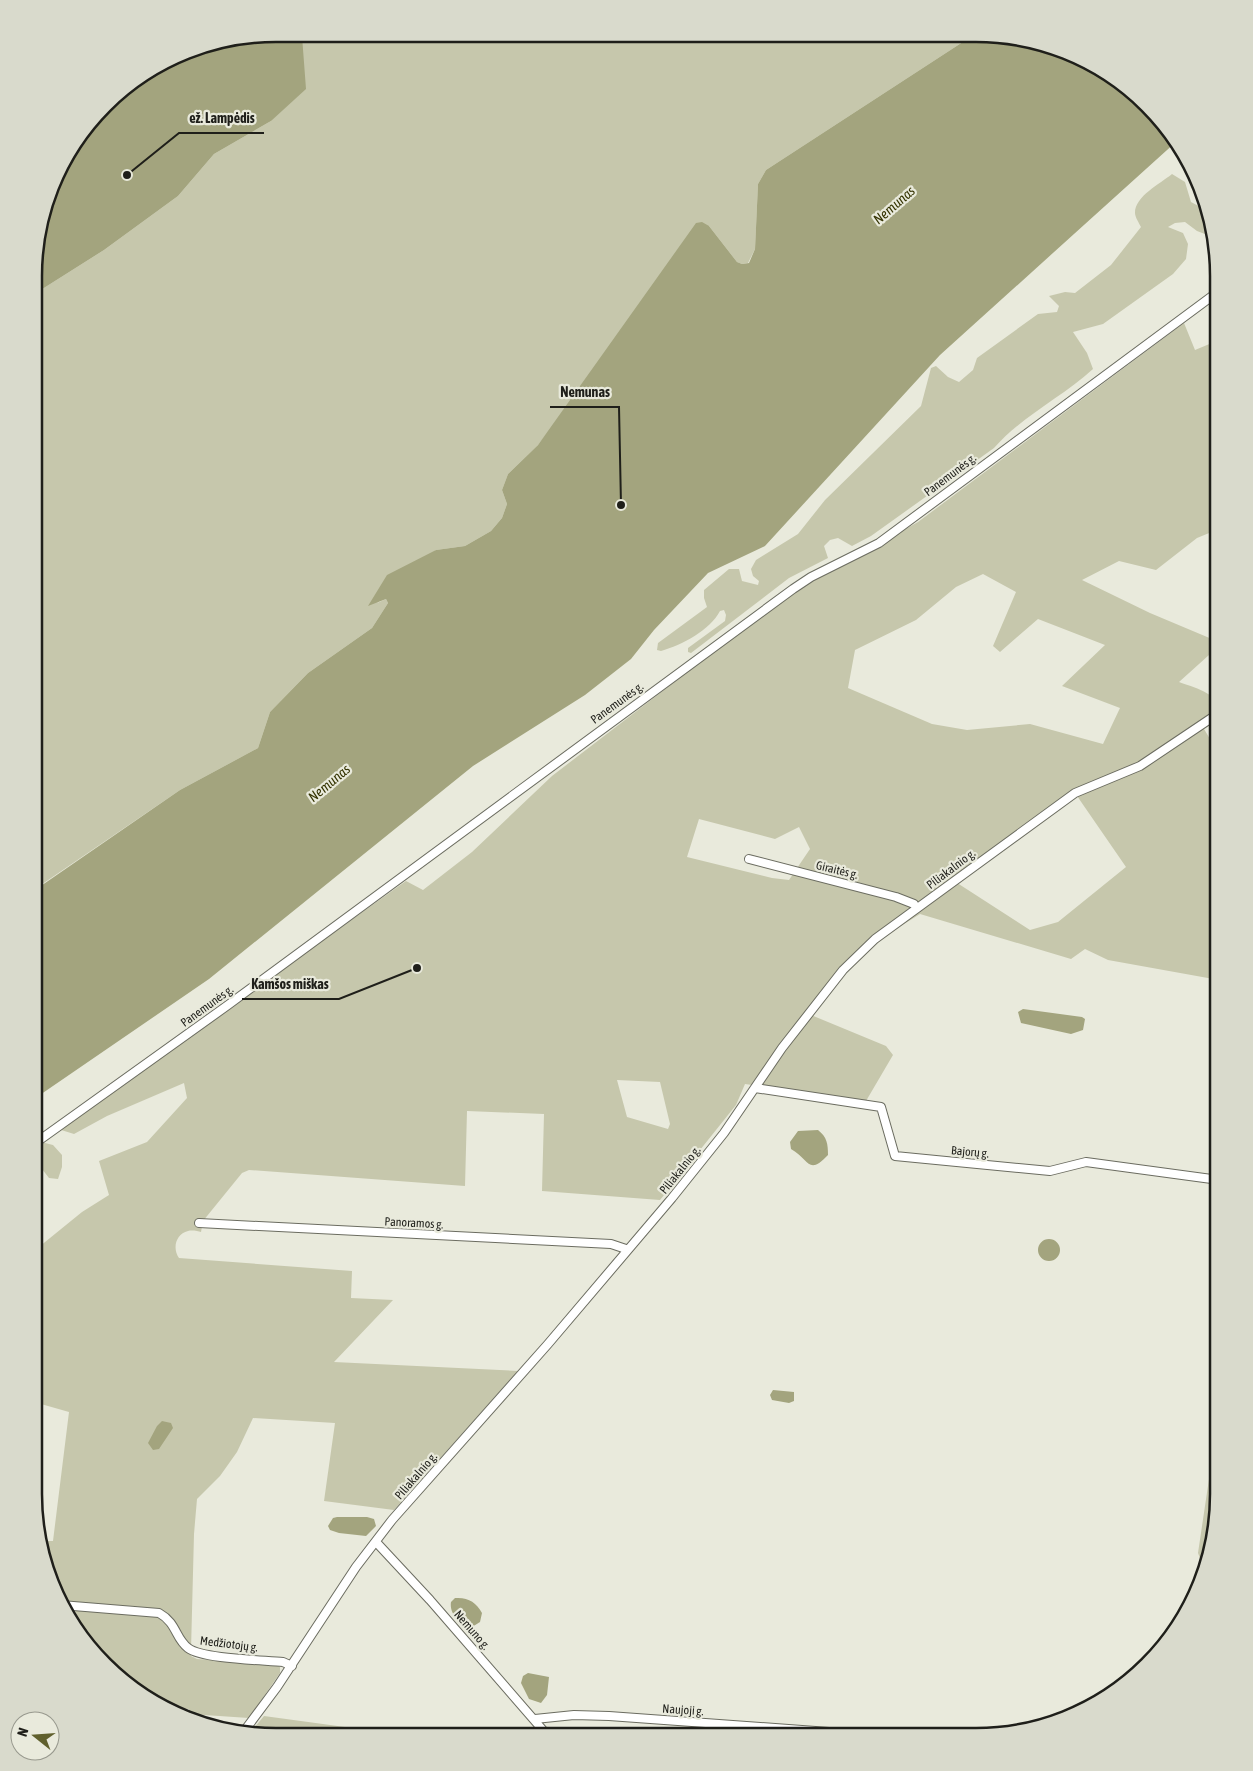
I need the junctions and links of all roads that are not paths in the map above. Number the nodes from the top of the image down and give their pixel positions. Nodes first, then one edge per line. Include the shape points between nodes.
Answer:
1 (1210, 298) edge
2 (1210, 719) edge
3 (749, 859) dead end
4 (916, 908) junction
5 (755, 1088) junction
6 (42, 1138) edge
7 (1210, 1179) edge
8 (199, 1223) dead end
9 (626, 1250) junction
10 (376, 1542) junction
11 (71, 1607) edge
12 (292, 1666) junction
13 (535, 1719) junction
14 (247, 1727) edge
15 (543, 1729) edge
16 (788, 1729) edge

1 - 6 street, Panemunės g. via 879,543 793,589
2 - 4 street, Piliakalnio g. via 1140,766 1075,793
3 - 4 street, Giraitės g. via 896,897 914,904
4 - 5 street, Piliakalnio g. via 843,970
5 - 7 street, Bajorų g. via 881,1108 895,1156 1050,1171 1086,1162
5 - 9 street, Piliakalnio g. via 712,1148
8 - 9 street, Panoramos g. via 610,1244
9 - 10 street, Piliakalnio g.
10 - 12 street, Piliakalnio g.
10 - 13 street, Nemuno g.
11 - 12 street, Medžiotojų g. via 159,1613 173,1623 185,1646 199,1654 283,1662
12 - 14 street, Piliakalnio g.
13 - 15 street, Nemuno g.
13 - 16 street, Naujoji g. via 609,1716

